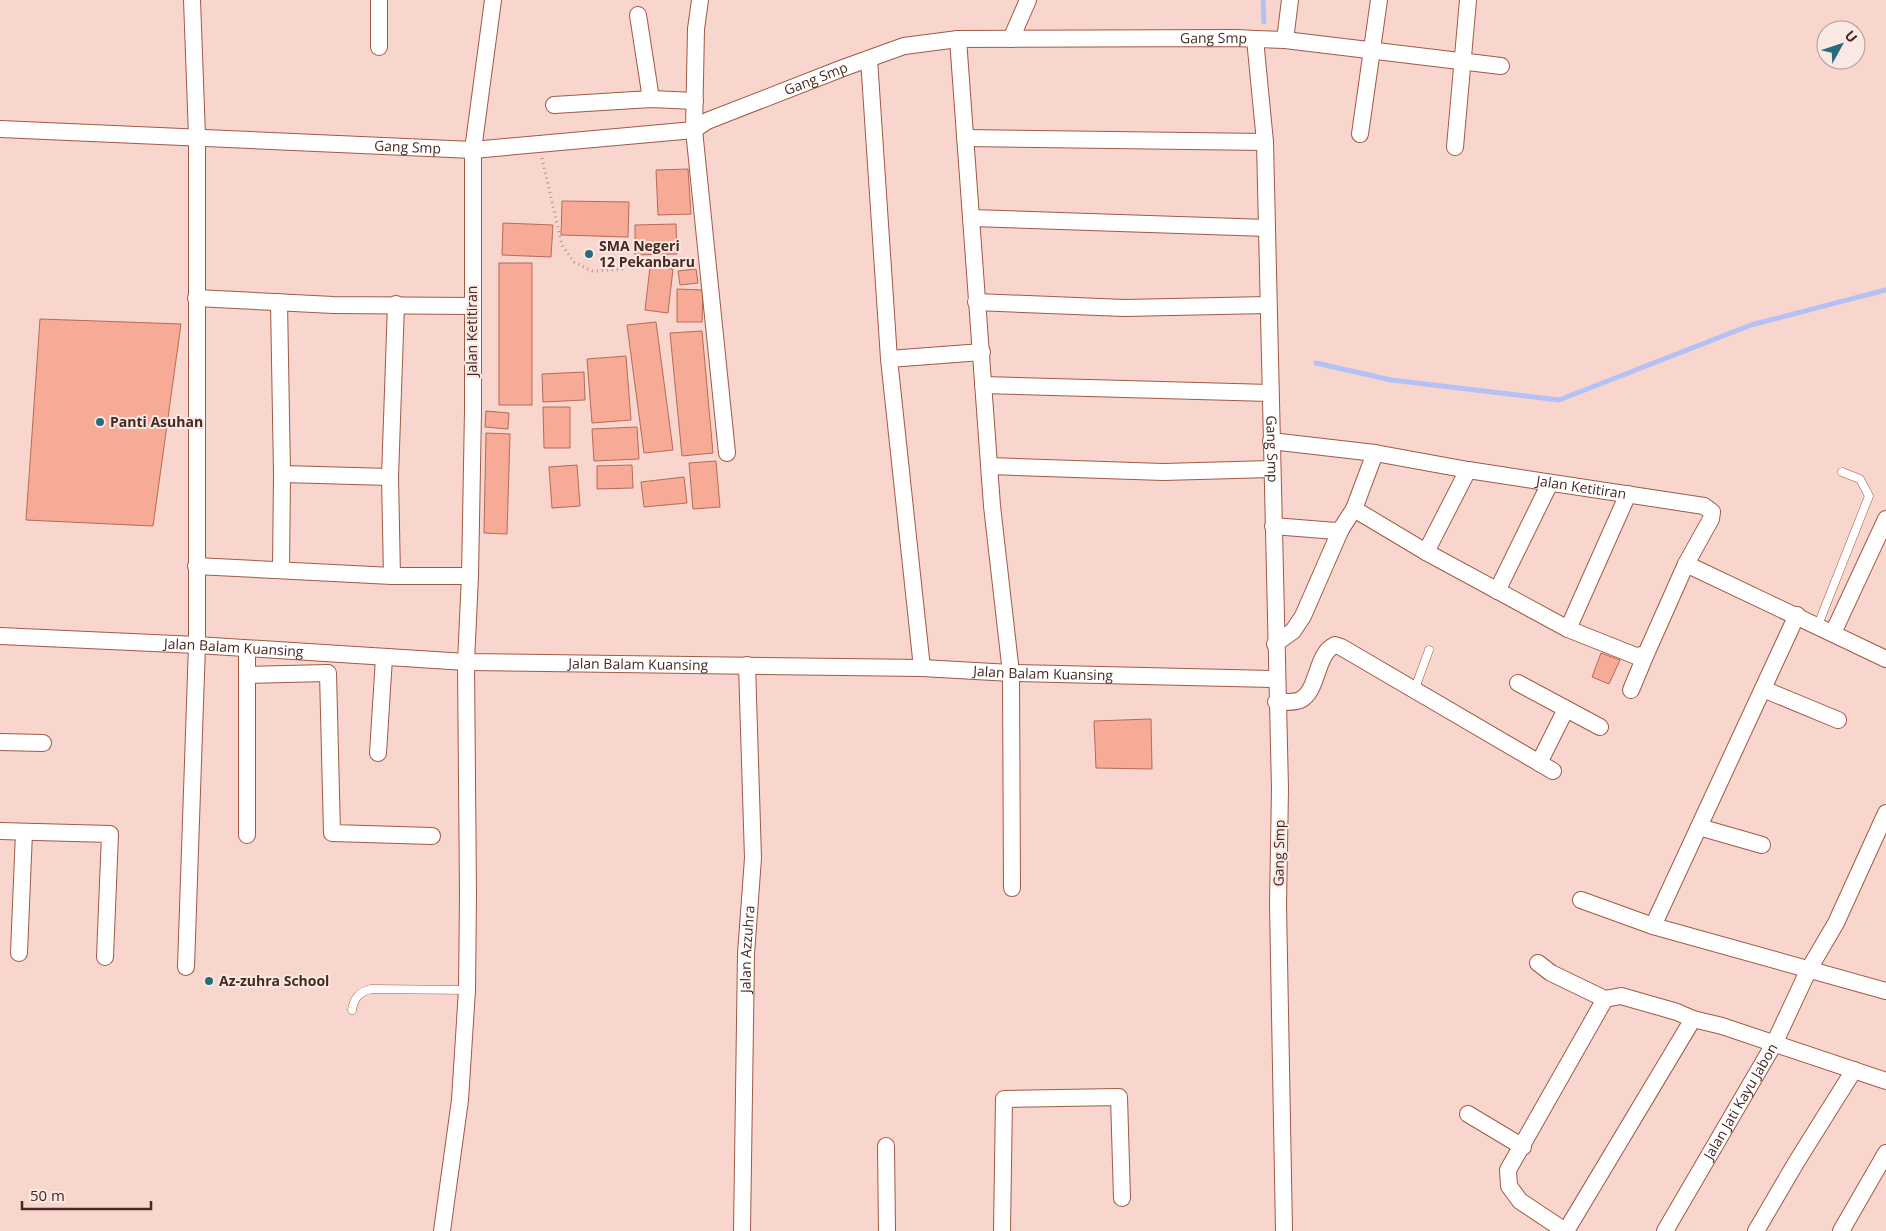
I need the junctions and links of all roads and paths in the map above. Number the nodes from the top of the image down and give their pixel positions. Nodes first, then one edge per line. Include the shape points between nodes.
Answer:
1 (192, 0) edge
2 (379, 0) edge
3 (493, 0) edge
4 (700, 0) edge
5 (1028, 0) edge
6 (1290, 0) edge
7 (1379, 0) edge
8 (1468, 0) edge
9 (638, 15) dead end
10 (958, 39) junction
11 (1011, 39) junction
12 (1254, 39) junction
13 (1285, 40) junction
14 (379, 47) dead end
15 (1372, 51) junction
16 (869, 58) junction
17 (1461, 62) junction
18 (1500, 66) dead end
19 (651, 99) junction
20 (695, 101) junction
21 (554, 105) dead end
22 (0, 129) edge
23 (694, 130) junction
24 (1360, 134) dead end
25 (197, 136) junction
26 (965, 138) junction
27 (1265, 142) junction
28 (539, 143) junction
29 (1455, 147) dead end
30 (473, 150) junction
31 (971, 218) junction
32 (1266, 228) junction
33 (625, 270) dead end
34 (196, 298) junction
35 (279, 302) junction
36 (976, 302) junction
37 (396, 304) junction
38 (1268, 305) junction
39 (472, 306) junction
40 (982, 352) junction
41 (890, 359) junction
42 (983, 385) junction
43 (1270, 393) junction
44 (1271, 441) junction
45 (727, 453) dead end
46 (1375, 454) junction
47 (989, 466) junction
48 (1271, 470) junction
49 (1468, 470) junction
50 (1842, 472) dead end
51 (282, 474) junction
52 (390, 477) junction
53 (1550, 483) junction
54 (1628, 494) junction
55 (1354, 509) junction
56 (1885, 525) edge
57 (1273, 526) junction
58 (1341, 529) junction
59 (1426, 552) junction
60 (1686, 564) junction
61 (196, 566) junction
62 (281, 570) junction
63 (392, 576) junction
64 (470, 576) junction
65 (1497, 591) junction
66 (1797, 616) junction
67 (1818, 626) junction
68 (1568, 629) junction
69 (1833, 632) junction
70 (0, 636) edge
71 (1275, 644) junction
72 (197, 645) junction
73 (248, 649) junction
74 (1429, 650) dead end
75 (1646, 654) junction
76 (384, 658) junction
77 (1886, 659) edge
78 (466, 662) junction
79 (747, 665) junction
80 (922, 668) junction
81 (1011, 673) junction
82 (248, 675) junction
83 (1276, 679) junction
84 (1518, 683) dead end
85 (1763, 689) junction
86 (1631, 690) dead end
87 (1414, 691) junction
88 (1276, 702) junction
89 (1566, 709) junction
90 (1838, 720) dead end
91 (1600, 727) dead end
92 (0, 742) edge
93 (43, 743) dead end
94 (378, 753) dead end
95 (1886, 813) edge
96 (1699, 827) junction
97 (0, 831) edge
98 (24, 832) junction
99 (247, 835) dead end
100 (432, 836) dead end
101 (1762, 845) dead end
102 (1012, 888) dead end
103 (1581, 900) dead end
104 (1654, 926) junction
105 (20, 953) dead end
106 (104, 957) dead end
107 (1538, 963) dead end
108 (186, 967) dead end
109 (1809, 969) junction
110 (467, 990) junction
111 (1886, 991) edge
112 (1606, 999) junction
113 (352, 1010) dead end
114 (1693, 1019) junction
115 (1774, 1044) junction
116 (1854, 1070) junction
117 (1886, 1081) edge
118 (1468, 1114) dead end
119 (886, 1146) dead end
120 (1523, 1147) junction
121 (1886, 1153) edge
122 (1122, 1198) dead end
123 (442, 1231) edge
124 (742, 1231) edge
125 (887, 1231) edge
126 (1002, 1231) edge
127 (1284, 1231) edge
128 (1565, 1231) edge
129 (1665, 1231) edge
130 (1756, 1231) edge
131 (1841, 1231) edge

1 - 25 street
2 - 14 street
3 - 30 street, Jalan Ketitiran
4 - 20 street via 696,29
5 - 11 street
6 - 13 street
7 - 15 street
8 - 17 street
9 - 19 street
10 - 11 street, Gang Smp
10 - 16 street, Gang Smp via 904,46
10 - 26 street
11 - 12 street, Gang Smp
12 - 13 street
12 - 27 street, Gang Smp
13 - 15 street
15 - 17 street
15 - 24 street
16 - 23 street, Gang Smp via 707,121
16 - 41 street
17 - 18 street
17 - 29 street
19 - 20 street
19 - 21 street
20 - 23 street
22 - 25 street, Gang Smp
23 - 28 street, Gang Smp
23 - 45 street
25 - 30 street, Gang Smp
25 - 34 street
26 - 27 street
26 - 31 street
27 - 32 street, Gang Smp
28 - 30 street, Gang Smp
28 - 33 path via 562,245 574,262 592,271
30 - 39 street, Jalan Ketitiran
31 - 32 street
31 - 36 street
32 - 38 street, Gang Smp
34 - 35 street
34 - 61 street
35 - 37 street
35 - 51 street
36 - 38 street via 1124,308
36 - 40 street
37 - 39 street
37 - 52 street
38 - 43 street, Gang Smp
39 - 64 street, Jalan Ketitiran
40 - 41 street
40 - 42 street
41 - 80 street
42 - 43 street
42 - 47 street
43 - 44 street, Gang Smp
44 - 46 street, Jalan Ketitiran
44 - 48 street, Gang Smp
46 - 49 street, Jalan Ketitiran
46 - 55 street
47 - 48 street via 1163,472
47 - 81 street
48 - 57 street, Gang Smp
49 - 53 street, Jalan Ketitiran
49 - 59 street
50 - 67 lane via 1860,479 1869,496
51 - 52 street
51 - 62 street
52 - 63 street
53 - 54 street, Jalan Ketitiran
53 - 65 street
54 - 60 street, Jalan Ketitiran via 1704,506 1712,512
54 - 68 street
55 - 58 street
55 - 59 street
56 - 69 street
57 - 58 street via 1332,532
57 - 71 street, Gang Smp
58 - 71 street via 1302,616 1293,630
59 - 65 street
60 - 66 street
60 - 75 street, Jalan Ketitiran
61 - 62 street
61 - 72 street
62 - 63 street
63 - 64 street
64 - 78 street, Jalan Ketitiran
65 - 68 street
66 - 67 street
66 - 85 street
67 - 69 street
68 - 75 street via 1636,656
69 - 77 street
70 - 72 street, Jalan Balam Kuansing
71 - 83 street, Gang Smp
72 - 73 street, Jalan Balam Kuansing
72 - 108 street
73 - 76 street, Jalan Balam Kuansing
73 - 82 street
74 - 87 lane
75 - 86 street, Jalan Ketitiran
76 - 78 street, Jalan Balam Kuansing
76 - 94 street
78 - 79 street, Jalan Balam Kuansing
78 - 110 street, Jalan Ketitiran
79 - 80 street, Jalan Balam Kuansing
79 - 124 street, Jalan Azzuhra via 753,858 746,954
80 - 81 street, Jalan Balam Kuansing
81 - 83 street, Jalan Balam Kuansing
81 - 102 street
82 - 99 street
82 - 100 street via 328,673 332,832
83 - 88 street, Gang Smp
84 - 89 street
85 - 90 street
85 - 96 street
87 - 88 street via 1335,646 1324,653 1308,692 1301,700
87 - 89 street via 1546,767
88 - 127 street, Gang Smp via 1280,789 1278,904
89 - 91 street
92 - 93 street
95 - 109 street, Jalan Jati Kayu Jabon via 1836,923
96 - 101 street
96 - 104 street
97 - 98 street
98 - 105 street
98 - 106 street via 110,834
103 - 104 street
104 - 109 street
107 - 112 street
109 - 111 street
109 - 115 street, Jalan Jati Kayu Jabon
110 - 113 lane via 371,989 358,995
110 - 123 street, Jalan Ketitiran via 460,1100
112 - 114 street via 1621,996
112 - 120 street
114 - 115 street
114 - 128 street
115 - 116 street
115 - 129 street, Jalan Jati Kayu Jabon
116 - 117 street
116 - 130 street
118 - 120 street
119 - 125 street
120 - 128 street via 1508,1170 1509,1186 1520,1201
121 - 131 street
122 - 126 street via 1119,1098 1004,1099

